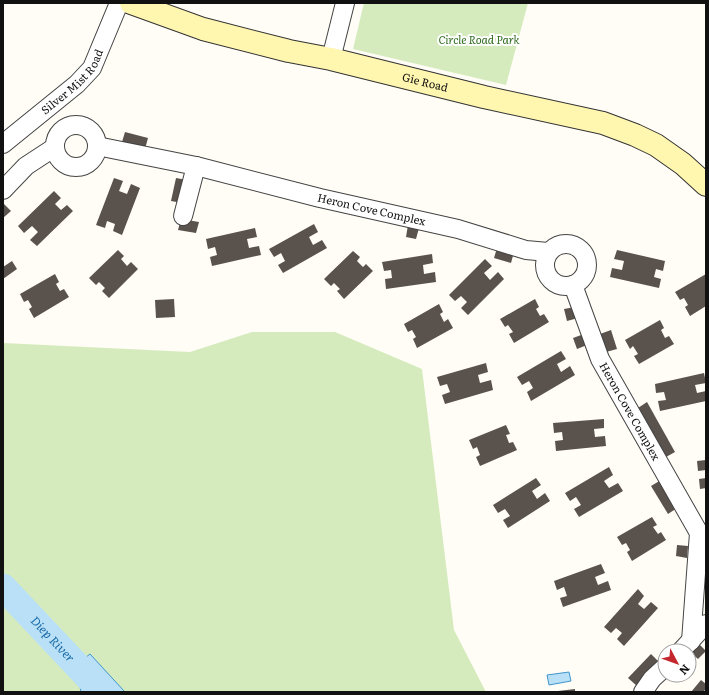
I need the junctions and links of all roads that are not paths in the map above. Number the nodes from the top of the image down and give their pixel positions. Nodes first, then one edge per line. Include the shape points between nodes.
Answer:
1 (120, 3) edge
2 (131, 3) edge
3 (346, 3) edge
4 (331, 59) junction
5 (3, 144) edge
6 (97, 146) junction
7 (55, 147) junction
8 (196, 166) junction
9 (706, 185) edge
10 (3, 190) edge
11 (183, 216) dead end
12 (548, 252) junction
13 (573, 285) junction
14 (703, 534) edge
15 (706, 624) edge
16 (686, 643) edge
17 (689, 643) edge
18 (657, 674) edge
19 (644, 692) edge

1 - 5 street, Silver Mist Road via 96,60 88,72
2 - 4 street, Gie Road via 203,29
3 - 4 street
4 - 9 street, Gie Road via 603,123 656,145 683,164
6 - 7 street via 96,154 91,161 79,167 66,165 56,154
6 - 7 street via 96,138 86,127 71,125 59,133
6 - 8 street, Heron Cove Complex
7 - 10 street via 30,164
8 - 11 street
8 - 12 street, Heron Cove Complex via 320,198 458,229 526,250
12 - 13 street via 545,267 551,281 558,285
12 - 13 street via 560,244 568,243 581,249 585,255 587,269 580,281
13 - 14 street, Heron Cove Complex via 600,359
14 - 16 street, Heron Cove Complex
15 - 17 street, Heron Cove Complex
18 - 19 street

